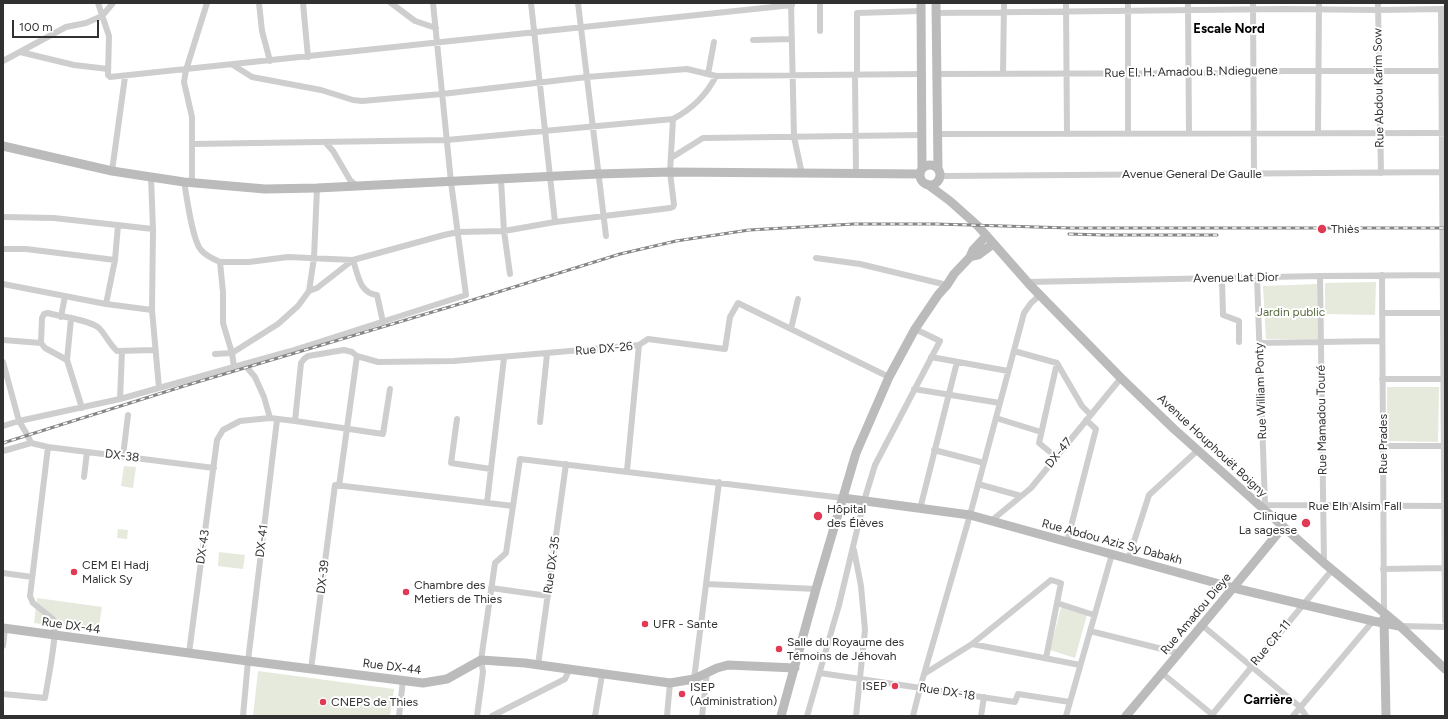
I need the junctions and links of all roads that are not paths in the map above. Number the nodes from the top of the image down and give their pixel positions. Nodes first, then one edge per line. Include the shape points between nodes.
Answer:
1 (98, 3) edge
2 (114, 3) edge
3 (207, 3) edge
4 (259, 3) edge
5 (303, 3) edge
6 (391, 3) edge
7 (434, 3) edge
8 (531, 3) edge
9 (578, 3) edge
10 (820, 3) edge
11 (936, 3) edge
12 (1004, 3) edge
13 (1066, 3) edge
14 (1128, 3) edge
15 (1188, 3) edge
16 (792, 4) edge
17 (1253, 6) edge
18 (1319, 6) edge
19 (1378, 6) edge
20 (921, 7) edge
21 (1443, 9) edge
22 (1188, 10) junction
23 (1066, 11) junction
24 (1128, 11) junction
25 (1004, 12) junction
26 (936, 13) junction
27 (102, 16) junction
28 (436, 28) junction
29 (581, 28) junction
30 (820, 31) dead end
31 (534, 33) junction
32 (792, 39) junction
33 (753, 40) dead end
34 (714, 42) dead end
35 (437, 43) junction
36 (20, 52) junction
37 (308, 57) junction
38 (3, 61) edge
39 (270, 61) junction
40 (233, 65) junction
41 (108, 69) junction
42 (186, 70) junction
43 (1319, 71) junction
44 (1378, 71) junction
45 (1443, 71) edge
46 (1254, 72) junction
47 (1066, 73) junction
48 (1128, 73) junction
49 (1189, 73) junction
50 (708, 74) junction
51 (922, 74) junction
52 (936, 74) junction
53 (1003, 74) junction
54 (793, 75) junction
55 (856, 75) junction
56 (716, 76) junction
57 (125, 77) junction
58 (587, 77) junction
59 (540, 83) junction
60 (442, 94) junction
61 (673, 119) junction
62 (593, 126) junction
63 (545, 131) junction
64 (1318, 133) junction
65 (1380, 133) junction
66 (1443, 133) edge
67 (937, 134) junction
68 (1067, 134) junction
69 (1128, 134) junction
70 (1189, 134) junction
71 (1254, 134) junction
72 (922, 135) junction
73 (855, 136) junction
74 (794, 137) junction
75 (447, 140) junction
76 (325, 142) junction
77 (192, 144) junction
78 (3, 146) edge
79 (671, 158) junction
80 (112, 171) junction
81 (921, 171) junction
82 (670, 172) junction
83 (1444, 172) edge
84 (1381, 173) junction
85 (598, 174) junction
86 (802, 174) junction
87 (856, 174) junction
88 (939, 174) junction
89 (1254, 174) junction
90 (150, 177) junction
91 (550, 177) junction
92 (501, 180) junction
93 (451, 182) junction
94 (188, 183) junction
95 (927, 184) junction
96 (357, 186) junction
97 (317, 188) junction
98 (950, 202) junction
99 (3, 217) edge
100 (604, 217) junction
101 (555, 222) junction
102 (118, 225) junction
103 (153, 229) junction
104 (504, 231) junction
105 (458, 232) junction
106 (606, 236) dead end
107 (986, 236) junction
108 (993, 244) junction
109 (3, 248) edge
110 (970, 257) junction
111 (314, 258) junction
112 (816, 258) dead end
113 (115, 260) junction
114 (353, 260) junction
115 (220, 262) junction
116 (510, 274) dead end
117 (1382, 275) junction
118 (1444, 275) edge
119 (1320, 276) junction
120 (1257, 277) junction
121 (1222, 278) junction
122 (1027, 282) junction
123 (3, 284) edge
124 (947, 285) junction
125 (309, 291) junction
126 (1040, 295) junction
127 (65, 296) junction
128 (798, 299) dead end
129 (106, 304) junction
130 (152, 310) junction
131 (1382, 313) junction
132 (1444, 313) edge
133 (61, 317) junction
134 (71, 319) junction
135 (383, 322) junction
136 (791, 329) junction
137 (915, 329) junction
138 (3, 340) edge
139 (1382, 340) junction
140 (1239, 342) dead end
141 (1321, 342) junction
142 (41, 343) junction
143 (1259, 343) junction
144 (639, 345) junction
145 (122, 350) junction
146 (155, 350) junction
147 (291, 351) junction
148 (1014, 351) junction
149 (232, 353) junction
150 (215, 354) dead end
151 (547, 354) junction
152 (357, 356) junction
153 (931, 357) junction
154 (504, 358) junction
155 (304, 359) junction
156 (68, 360) junction
157 (3, 362) edge
158 (957, 362) junction
159 (244, 364) junction
160 (1057, 364) junction
161 (234, 367) junction
162 (1008, 371) junction
163 (889, 378) junction
164 (1121, 378) junction
165 (1444, 379) edge
166 (1382, 380) junction
167 (159, 388) junction
168 (914, 388) junction
169 (390, 389) dead end
170 (948, 394) junction
171 (120, 399) junction
172 (1000, 403) junction
173 (82, 408) junction
174 (128, 415) dead end
175 (996, 418) junction
176 (1088, 418) junction
177 (273, 419) junction
178 (457, 419) dead end
179 (19, 421) junction
180 (295, 421) junction
181 (540, 422) dead end
182 (3, 426) edge
183 (347, 428) junction
184 (1041, 432) junction
185 (31, 442) junction
186 (1383, 446) junction
187 (1444, 446) edge
188 (48, 447) junction
189 (934, 450) junction
190 (1198, 450) junction
191 (3, 451) edge
192 (87, 452) junction
193 (123, 456) junction
194 (1056, 457) junction
195 (984, 463) junction
196 (566, 464) junction
197 (214, 468) junction
198 (491, 469) junction
199 (626, 471) junction
200 (84, 477) dead end
201 (719, 482) junction
202 (978, 484) junction
203 (337, 485) junction
204 (1021, 496) junction
205 (843, 498) junction
206 (864, 501) junction
207 (487, 503) junction
208 (513, 506) junction
209 (1323, 506) junction
210 (1383, 506) junction
211 (1445, 506) edge
212 (1264, 507) junction
213 (920, 509) junction
214 (970, 515) junction
215 (991, 521) junction
216 (1283, 527) junction
217 (1067, 542) junction
218 (854, 547) junction
219 (1112, 554) junction
220 (1128, 560) junction
221 (1324, 563) junction
222 (1445, 568) edge
223 (1383, 569) junction
224 (1332, 570) junction
225 (3, 573) edge
226 (32, 577) junction
227 (706, 584) junction
228 (491, 588) junction
229 (1234, 588) junction
230 (816, 589) junction
231 (548, 596) junction
232 (1057, 603) junction
233 (1304, 604) junction
234 (1384, 613) junction
235 (1094, 615) junction
236 (1372, 621) junction
237 (1445, 621) edge
238 (1385, 623) junction
239 (1203, 626) junction
240 (1400, 626) junction
241 (1445, 627) edge
242 (4, 629) edge
243 (1090, 631) junction
244 (54, 636) junction
245 (972, 644) junction
246 (3, 646) edge
247 (1178, 652) junction
248 (189, 653) junction
249 (1046, 658) junction
250 (481, 660) junction
251 (248, 661) junction
252 (538, 665) junction
253 (1080, 665) junction
254 (1251, 666) junction
255 (795, 668) junction
256 (312, 669) junction
257 (1445, 669) edge
258 (569, 670) junction
259 (820, 672) junction
260 (1162, 672) junction
261 (707, 673) junction
262 (924, 674) junction
263 (602, 675) junction
264 (694, 679) junction
265 (860, 679) junction
266 (403, 680) junction
267 (670, 683) junction
268 (920, 688) junction
269 (3, 694) edge
270 (984, 697) junction
271 (1070, 702) junction
272 (1300, 707) junction
273 (1212, 715) edge
274 (243, 716) edge
275 (399, 716) edge
276 (477, 716) edge
277 (492, 716) edge
278 (588, 716) edge
279 (592, 716) edge
280 (596, 716) edge
281 (667, 716) edge
282 (702, 716) edge
283 (781, 716) edge
284 (807, 716) edge
285 (856, 716) edge
286 (913, 716) edge
287 (981, 716) edge
288 (1066, 716) edge
289 (1126, 716) edge
290 (1292, 716) edge
291 (1306, 716) edge
292 (1386, 716) edge

1 - 27 street
2 - 27 street
3 - 42 street
4 - 39 street via 262,31
5 - 37 street
6 - 28 street via 415,21
7 - 28 street
8 - 31 street
9 - 29 street
10 - 30 street
11 - 26 street
12 - 25 street
13 - 23 street
14 - 24 street
15 - 22 street
16 - 29 street
16 - 32 street
17 - 18 street
17 - 22 street
17 - 46 street
18 - 19 street
18 - 43 street
19 - 21 street
19 - 44 street, Rue Abdou Karim Sow
20 - 51 street
20 - 55 street via 858,13
21 - 45 street
22 - 24 street
22 - 49 street
23 - 24 street
23 - 25 street
23 - 47 street
24 - 48 street
25 - 26 street
25 - 53 street
26 - 52 street
27 - 36 street via 86,23 66,26
27 - 41 street via 109,36
28 - 35 street
29 - 31 street
29 - 58 street
31 - 35 street
31 - 59 street
32 - 33 street
32 - 54 street
34 - 50 street
35 - 37 street
35 - 60 street
36 - 38 street
36 - 41 street via 74,65
37 - 39 street
39 - 40 street
40 - 42 street
40 - 60 street via 252,77 321,90 353,100 371,101
41 - 57 street via 108,77
42 - 57 street
42 - 77 street via 184,82 192,117
43 - 44 street, Rue El. H. Amadou B. Ndieguene
43 - 46 street, Rue El. H. Amadou B. Ndieguene
43 - 64 street
44 - 45 street, Rue El. H. Amadou B. Ndieguene
44 - 65 street, Rue Abdou Karim Sow
45 - 66 street
46 - 49 street, Rue El. H. Amadou B. Ndieguene
46 - 71 street
47 - 48 street, Rue El. H. Amadou B. Ndieguene
47 - 53 street, Rue El. H. Amadou B. Ndieguene
47 - 68 street
48 - 49 street, Rue El. H. Amadou B. Ndieguene
48 - 69 street
49 - 70 street
50 - 56 street
50 - 58 street via 687,69
51 - 55 street
51 - 72 street
52 - 53 street, Rue El. H. Amadou B. Ndieguene
52 - 67 street
54 - 55 street
54 - 56 street
54 - 74 street
55 - 73 street
56 - 61 street via 710,89 687,111
57 - 80 street
58 - 59 street
58 - 62 street
59 - 60 street
59 - 63 street
60 - 75 street
61 - 62 street
61 - 79 street
62 - 63 street
62 - 85 street
63 - 75 street
63 - 91 street
64 - 65 street
64 - 71 street
65 - 66 street
65 - 84 street, Rue Abdou Karim Sow
66 - 83 street
67 - 68 street
67 - 88 street
68 - 69 street
69 - 70 street
70 - 71 street
71 - 89 street
72 - 73 street
72 - 81 street
73 - 74 street
73 - 87 street
74 - 79 street via 703,138
74 - 86 street
75 - 76 street
75 - 93 street
76 - 77 street
76 - 96 street via 350,180
77 - 94 street
78 - 80 street
79 - 82 street
80 - 90 street
81 - 87 street
81 - 88 street via 930,165
81 - 95 street via 922,180
82 - 85 street
82 - 86 street
82 - 100 street via 673,207
83 - 84 street, Avenue General De Gaulle
83 - 118 street
84 - 89 street, Avenue General De Gaulle
85 - 91 street
85 - 100 street
86 - 87 street
88 - 89 street, Avenue General De Gaulle
88 - 95 street via 932,184
88 - 98 street
90 - 94 street
90 - 103 street
91 - 92 street
91 - 101 street
92 - 93 street
92 - 104 street
93 - 96 street
93 - 105 street
94 - 97 street via 265,189
94 - 115 street via 194,230 200,250
95 - 98 street, Avenue Houphouët Boigny
96 - 97 street
97 - 111 street
98 - 107 street, Avenue Houphouët Boigny
99 - 102 street via 54,218
100 - 101 street
100 - 106 street
101 - 104 street
102 - 103 street
102 - 113 street
103 - 130 street
104 - 105 street
104 - 116 street
105 - 114 street
105 - 135 street via 466,295
107 - 108 street, Avenue Houphouët Boigny
107 - 110 street
108 - 110 street via 978,255
108 - 122 street, Avenue Houphouët Boigny
109 - 113 street
110 - 124 street
111 - 114 street
111 - 115 street via 288,257 249,262
111 - 125 street
112 - 124 street via 860,264
113 - 129 street
114 - 125 street via 317,288
114 - 135 street via 362,287 369,293 378,295
115 - 149 street via 223,323
117 - 118 street, Avenue Lat Dior
117 - 119 street, Avenue Lat Dior
117 - 131 street, Rue Prades
118 - 132 street
119 - 120 street, Avenue Lat Dior
119 - 141 street, Rue Mamadou Touré
120 - 121 street, Avenue Lat Dior
120 - 143 street, Rue William Ponty
121 - 122 street, Avenue Lat Dior
121 - 140 street via 1223,315 1239,321
122 - 126 street, Avenue Houphouët Boigny
123 - 127 street
124 - 137 street
125 - 149 street via 298,306 278,324
126 - 148 street via 1024,313
126 - 164 street, Avenue Houphouët Boigny
127 - 129 street
127 - 133 street
128 - 136 street
129 - 130 street
130 - 146 street
131 - 132 street
131 - 139 street, Rue Prades
132 - 165 street
133 - 134 street
133 - 142 street via 44,314
134 - 145 street via 93,323 111,346 116,350
134 - 156 street
135 - 147 street
136 - 144 street, Rue DX-26 via 738,303 730,316 725,349 648,339
136 - 163 street
137 - 153 street via 940,341
137 - 163 street
138 - 142 street
139 - 141 street
139 - 166 street, Rue Prades
141 - 143 street
141 - 209 street, Rue Mamadou Touré
142 - 156 street via 45,348
143 - 212 street, Rue William Ponty
144 - 151 street, Rue DX-26
144 - 199 street
145 - 146 street
145 - 171 street
146 - 167 street
147 - 155 street
147 - 159 street
148 - 160 street
148 - 162 street
149 - 150 street
149 - 161 street
151 - 154 street, Rue DX-26
151 - 181 street
152 - 154 street, Rue DX-26 via 372,361 388,362 454,362
152 - 155 street, Rue DX-26 via 344,350 308,356
152 - 183 street, DX-39
153 - 158 street
153 - 168 street
154 - 198 street
155 - 180 street via 301,363
156 - 173 street
157 - 179 street
158 - 162 street
158 - 170 street
159 - 161 street
159 - 177 street via 255,377
160 - 176 street
160 - 184 street
161 - 167 street
162 - 172 street
163 - 205 street via 856,453
164 - 176 street, DX-47
164 - 190 street, Avenue Houphouët Boigny
165 - 166 street
165 - 187 street
166 - 186 street, Rue Prades
167 - 171 street
168 - 170 street
168 - 206 street via 875,465
169 - 183 street via 383,434
170 - 172 street
170 - 189 street
171 - 173 street
172 - 175 street
173 - 179 street
174 - 193 street
175 - 184 street
175 - 195 street
176 - 194 street, DX-47
176 - 217 street via 1096,429
177 - 180 street
177 - 197 street, DX-43 via 240,421 223,430 217,440
177 - 251 street, DX-41
178 - 198 street via 452,463
179 - 182 street
179 - 185 street
180 - 183 street
183 - 203 street, DX-39
184 - 194 street via 1039,442
185 - 188 street, DX-38
185 - 191 street
186 - 187 street
186 - 210 street, Rue Prades
187 - 211 street
188 - 192 street, DX-38
188 - 226 street
189 - 195 street
189 - 213 street
190 - 212 street, Avenue Houphouët Boigny
190 - 220 street via 1149,495
192 - 193 street, DX-38
192 - 200 street
193 - 197 street, DX-38
194 - 204 street, DX-47 via 1031,488
195 - 202 street
196 - 199 street
196 - 208 street via 520,459
196 - 231 street, Rue DX-35
197 - 248 street, DX-43
198 - 207 street
199 - 201 street
201 - 205 street
201 - 227 street
202 - 204 street
202 - 214 street
203 - 207 street
203 - 256 street, DX-39
204 - 215 street, DX-47
205 - 206 street, Rue Abdou Aziz Sy Dabakh
205 - 230 street
206 - 213 street, Rue Abdou Aziz Sy Dabakh
206 - 218 street
207 - 208 street
208 - 228 street via 506,552 495,563
209 - 210 street, Rue Elh Alsim Fall
209 - 212 street, Rue Elh Alsim Fall
209 - 221 street, Rue Mamadou Touré
210 - 211 street, Rue Elh Alsim Fall
210 - 223 street, Rue Prades
211 - 222 street
212 - 216 street, Avenue Houphouët Boigny
213 - 214 street, Rue Abdou Aziz Sy Dabakh
214 - 215 street, Rue Abdou Aziz Sy Dabakh
214 - 262 street
215 - 217 street, Rue Abdou Aziz Sy Dabakh
216 - 221 street, Avenue Houphouët Boigny
216 - 229 street, Rue Amadou Dieye
217 - 219 street, Rue Abdou Aziz Sy Dabakh
218 - 259 street
218 - 265 street via 865,630
219 - 220 street, Rue Abdou Aziz Sy Dabakh
219 - 235 street
220 - 229 street, Rue Abdou Aziz Sy Dabakh
221 - 224 street, Avenue Houphouët Boigny
222 - 223 street
222 - 237 street
223 - 234 street, Rue Prades
224 - 233 street, Rue CR-11
224 - 234 street, Avenue Houphouët Boigny
225 - 226 street
226 - 244 street via 32,603 55,623
227 - 230 street
227 - 264 street
228 - 231 street
228 - 250 street
229 - 233 street, Rue Abdou Aziz Sy Dabakh
229 - 239 street, Rue Amadou Dieye
230 - 255 street
231 - 252 street, Rue DX-35
232 - 235 street
232 - 245 street via 1061,584 1051,580
232 - 249 street
233 - 236 street, Rue Abdou Aziz Sy Dabakh
233 - 254 street, Rue CR-11
234 - 238 street
234 - 240 street, Avenue Houphouët Boigny
235 - 243 street
236 - 238 street, Rue Abdou Aziz Sy Dabakh
236 - 272 street
238 - 240 street, Rue Abdou Aziz Sy Dabakh
238 - 292 street
239 - 247 street, Rue Amadou Dieye
239 - 254 street
240 - 241 street
240 - 257 street, Avenue Houphouët Boigny
242 - 244 street, Rue DX-44
242 - 246 street
243 - 247 street
243 - 253 street
244 - 248 street, Rue DX-44
244 - 269 street via 45,698
245 - 249 street
245 - 262 street
247 - 260 street, Rue Amadou Dieye
248 - 251 street, Rue DX-44
249 - 253 street
250 - 252 street
250 - 266 street, Rue DX-44 via 447,679 423,683
250 - 276 street via 483,672
251 - 256 street, Rue DX-44
251 - 274 street, DX-41
252 - 258 street
253 - 271 street
254 - 272 street
254 - 273 street, Rue CR-11
255 - 261 street via 728,665
255 - 283 street
256 - 266 street, Rue DX-44
258 - 263 street
258 - 277 street via 565,679
259 - 265 street, Rue DX-18
259 - 284 street
260 - 273 street
260 - 289 street, Rue Amadou Dieye
261 - 264 street
261 - 282 street
262 - 268 street
263 - 267 street
263 - 280 street
264 - 267 street
265 - 268 street, Rue DX-18
265 - 285 street
266 - 275 street
267 - 281 street
268 - 270 street, Rue DX-18
268 - 286 street
270 - 271 street, Rue DX-18 via 1015,702 1018,694
270 - 287 street
271 - 288 street
272 - 290 street
272 - 291 street
278 - 279 street

